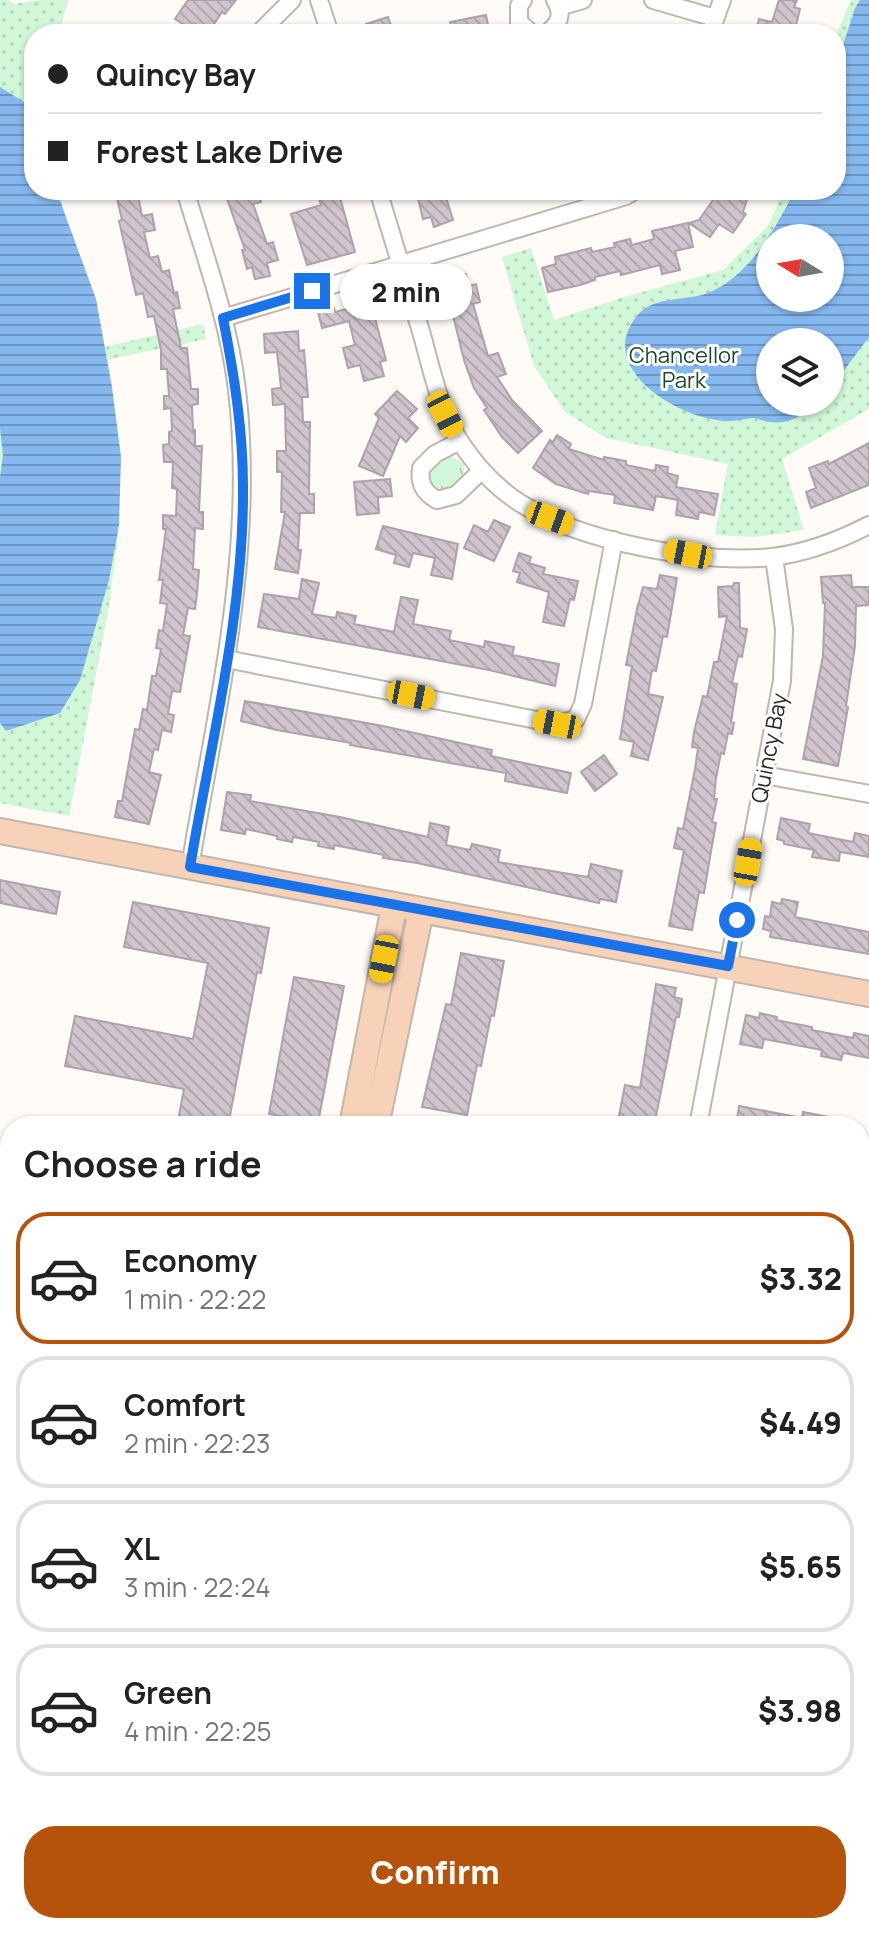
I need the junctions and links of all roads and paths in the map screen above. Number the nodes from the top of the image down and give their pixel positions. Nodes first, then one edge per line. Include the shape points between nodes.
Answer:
1 (292, 0) edge
2 (319, 0) edge
3 (523, 0) edge
4 (583, 0) edge
5 (653, 0) edge
6 (722, 0) edge
7 (557, 4) edge
8 (268, 24) edge
9 (327, 24) edge
10 (521, 24) edge
11 (558, 24) edge
12 (708, 24) edge
13 (714, 24) edge
14 (188, 200) edge
15 (381, 200) edge
16 (613, 200) edge
17 (401, 264) junction
18 (223, 318) junction
19 (460, 441) junction
20 (482, 470) junction
21 (869, 525) edge
22 (614, 540) junction
23 (774, 557) junction
24 (226, 659) junction
25 (764, 775) junction
26 (869, 794) edge
27 (0, 831) edge
28 (190, 867) junction
29 (394, 906) junction
30 (421, 911) junction
31 (728, 966) junction
32 (869, 994) edge
33 (354, 1116) edge
34 (378, 1116) edge
35 (700, 1116) edge

1 - 8 street
2 - 9 street
3 - 10 street
4 - 7 street
5 - 12 street
6 - 13 street
7 - 11 street
14 - 18 street
15 - 17 street
16 - 17 street
17 - 18 street
17 - 19 street via 445,414
18 - 24 street via 237,389 243,486 236,602
19 - 20 street
19 - 20 street via 421,468 428,495 437,500 456,495
20 - 22 street via 520,503
21 - 23 street via 815,549
22 - 23 street via 719,557
22 - 24 street via 576,719 557,724
23 - 25 street, Quincy Bay via 784,629 782,681
24 - 28 street
25 - 26 street
25 - 31 street, Quincy Bay
27 - 28 street
28 - 29 street
29 - 30 street
29 - 33 street
30 - 31 street
30 - 34 street
31 - 32 street
31 - 35 street, Quincy Bay

